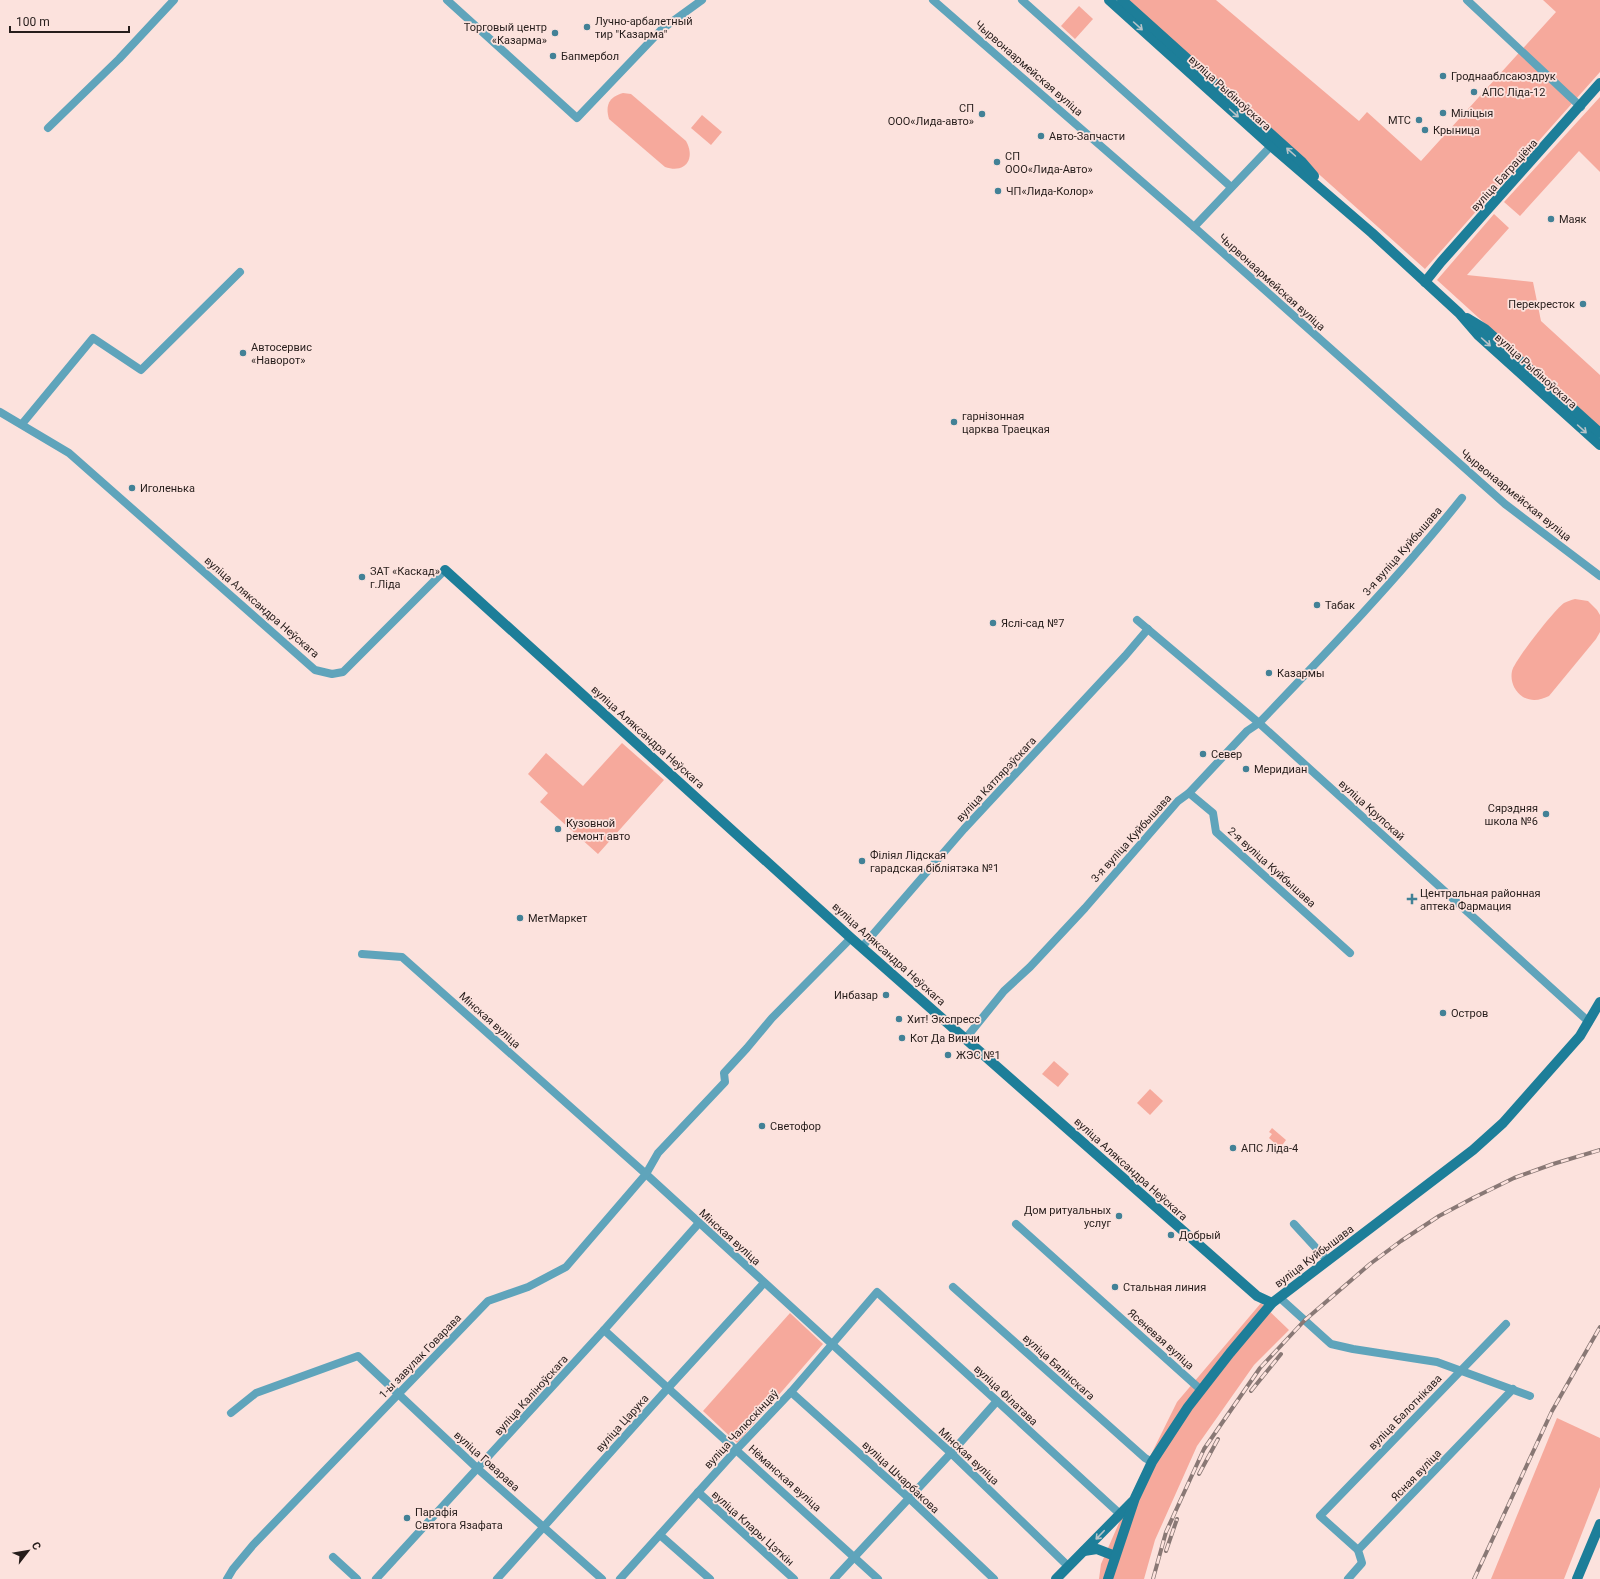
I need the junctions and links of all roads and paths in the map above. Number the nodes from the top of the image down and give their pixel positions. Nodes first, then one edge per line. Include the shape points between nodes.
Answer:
1 (174, 0) edge
2 (447, 0) edge
3 (702, 0) edge
4 (933, 0) edge
5 (1022, 0) edge
6 (1109, 0) edge
7 (1122, 0) edge
8 (1467, 0) edge
9 (1600, 84) edge
10 (1581, 106) junction
11 (48, 128) dead end
12 (1271, 146) junction
13 (1231, 187) junction
14 (1336, 202) junction
15 (1194, 227) junction
16 (240, 272) dead end
17 (1425, 282) junction
18 (1459, 313) junction
19 (0, 412) edge
20 (22, 424) junction
21 (1600, 434) edge
22 (1600, 445) edge
23 (1462, 498) dead end
24 (445, 570) joint
25 (1600, 576) edge
26 (1136, 620) dead end
27 (1148, 629) junction
28 (1259, 723) junction
29 (1189, 793) junction
30 (851, 938) junction
31 (862, 947) junction
32 (1350, 953) dead end
33 (362, 954) dead end
34 (1600, 1002) edge
35 (1589, 1022) junction
36 (966, 1038) junction
37 (646, 1174) junction
38 (699, 1223) junction
39 (1016, 1224) dead end
40 (1294, 1224) dead end
41 (1328, 1261) junction
42 (764, 1283) junction
43 (953, 1287) dead end
44 (877, 1292) joint
45 (1276, 1300) junction
46 (1506, 1324) dead end
47 (604, 1330) junction
48 (832, 1344) junction
49 (1460, 1371) junction
50 (668, 1388) junction
51 (1513, 1389) junction
52 (1201, 1390) junction
53 (791, 1392) junction
54 (398, 1394) junction
55 (1530, 1396) dead end
56 (997, 1401) junction
57 (231, 1413) dead end
58 (736, 1450) junction
59 (951, 1453) junction
60 (1152, 1462) junction
61 (478, 1469) junction
62 (698, 1492) junction
63 (909, 1498) junction
64 (1135, 1498) junction
65 (1120, 1514) junction
66 (1600, 1524) edge
67 (544, 1527) junction
68 (660, 1535) junction
69 (1358, 1550) junction
70 (1084, 1551) junction
71 (1115, 1556) junction
72 (333, 1557) dead end
73 (855, 1557) junction
74 (1068, 1566) junction
75 (227, 1579) edge
76 (357, 1579) edge
77 (376, 1579) edge
78 (497, 1579) edge
79 (602, 1579) edge
80 (620, 1579) edge
81 (710, 1579) edge
82 (794, 1579) edge
83 (834, 1579) edge
84 (878, 1579) edge
85 (994, 1579) edge
86 (1056, 1579) edge
87 (1108, 1579) edge
88 (1348, 1579) edge
89 (1577, 1579) edge

1 - 11 street via 119,59
2 - 3 street via 577,118 662,29
4 - 15 street, Чырвонаармейская вуліца
5 - 13 street
6 -> 12 main road, вуліца Рыбіноўскага
14 -> 7 main road, вуліца Рыбіноўскага via 1302,162
8 - 10 street
9 - 10 main road, вуліца Баграціёна
10 - 17 main road, вуліца Баграціёна
12 - 13 street
12 - 14 main road, вуліца Рыбіноўскага
13 - 15 street
14 - 17 main road, вуліца Рыбіноўскага
15 - 25 street, Чырвонаармейская вуліца via 1505,504
16 - 20 street via 141,370 93,338
17 - 18 main road, вуліца Рыбіноўскага
18 - 21 main road, вуліца Рыбіноўскага via 1485,329
18 -> 22 main road, вуліца Рыбіноўскага via 1478,335
19 - 20 street, вуліца Аляксандра Неўскага
20 - 24 street, вуліца Аляксандра Неўскага via 68,453 315,670 332,674 343,672
23 - 28 street, 3-я вуліца Куйбышава via 1400,572
24 - 30 main road, вуліца Аляксандра Неўскага
26 - 27 street, вуліца Крупскай
27 - 28 street, вуліца Крупскай
27 - 31 street, вуліца Катлярэўскага via 964,829
28 - 29 street, 3-я вуліца Куйбышава via 1247,731
28 - 35 street, вуліца Крупскай
29 - 32 street, 2-я вуліца Куйбышава via 1213,813 1216,832
29 - 36 street, 3-я вуліца Куйбышава via 1178,801 1030,967 1004,991
30 - 31 main road, вуліца Аляксандра Неўскага
30 - 37 street, 1-ы завулак Говарава via 772,1018 724,1073 725,1082 658,1153
31 - 36 main road, вуліца Аляксандра Неўскага
33 - 37 street, Мінская вуліца via 402,956
34 - 35 main road, вуліца Куйбышава
35 - 41 main road, вуліца Куйбышава via 1580,1036 1503,1123 1478,1146
36 - 45 main road, вуліца Аляксандра Неўскага via 1256,1296
37 - 38 street, Мінская вуліца
37 - 54 street, 1-ы завулак Говарава via 566,1267 528,1287 488,1301
38 - 42 street, Мінская вуліца
38 - 47 street, вуліца Каліноўскага
39 - 52 street, Ясеневая вуліца
40 - 41 street
41 - 45 main road, вуліца Куйбышава
42 - 48 street, Мінская вуліца
42 - 50 street, вуліца Царука
43 - 60 street, вуліца Бялінскага
44 - 48 street, вуліца Чалюскінцаў
44 - 56 street, вуліца Філатава
45 - 49 street, вуліца Аляксандра Неўскага via 1331,1344 1438,1362
45 - 52 main road, вуліца Куйбышава
46 - 49 street, вуліца Балотнікава
47 - 50 street, Нёманская вуліца
47 - 61 street, вуліца Каліноўскага
48 - 53 street, вуліца Чалюскінцаў
48 - 59 street, Мінская вуліца
49 - 51 street, вуліца Аляксандра Неўскага
49 - 69 street, вуліца Балотнікава via 1320,1516
50 - 58 street, Нёманская вуліца
50 - 67 street, вуліца Царука
51 - 55 street, вуліца Аляксандра Неўскага
51 - 69 street, Ясная вуліца
52 - 60 main road, вуліца Куйбышава
53 - 58 street, вуліца Чалюскінцаў
53 - 63 street, вуліца Шчарбакова
54 - 57 street, вуліца Говарава via 358,1356 256,1393
54 - 61 street, вуліца Говарава
54 - 75 street, 1-ы завулак Говарава via 253,1545
56 - 59 street
56 - 65 street, вуліца Філатава
58 - 62 street, вуліца Чалюскінцаў
58 - 73 street, Нёманская вуліца
59 - 63 street
59 - 74 street, Мінская вуліца
60 - 64 main road, вуліца Куйбышава
61 - 67 street, вуліца Говарава
61 - 77 street, вуліца Каліноўскага
62 - 68 street, вуліца Чалюскінцаў
62 - 82 street, вуліца Клары Цэткін
63 - 73 street
63 - 85 street, вуліца Шчарбакова
64 - 65 main road
64 - 71 main road, вуліца Куйбышава
65 -> 70 main road
66 - 89 main road
67 - 78 street, вуліца Царука
67 - 79 street, вуліца Говарава
68 - 80 street, вуліца Чалюскінцаў
68 - 81 street
69 - 88 street via 1362,1564
70 - 71 main road via 1097,1549
70 - 74 main road
71 - 87 main road, вуліца Куйбышава
72 - 76 street
73 - 83 street
73 - 84 street, Нёманская вуліца
74 - 86 main road

